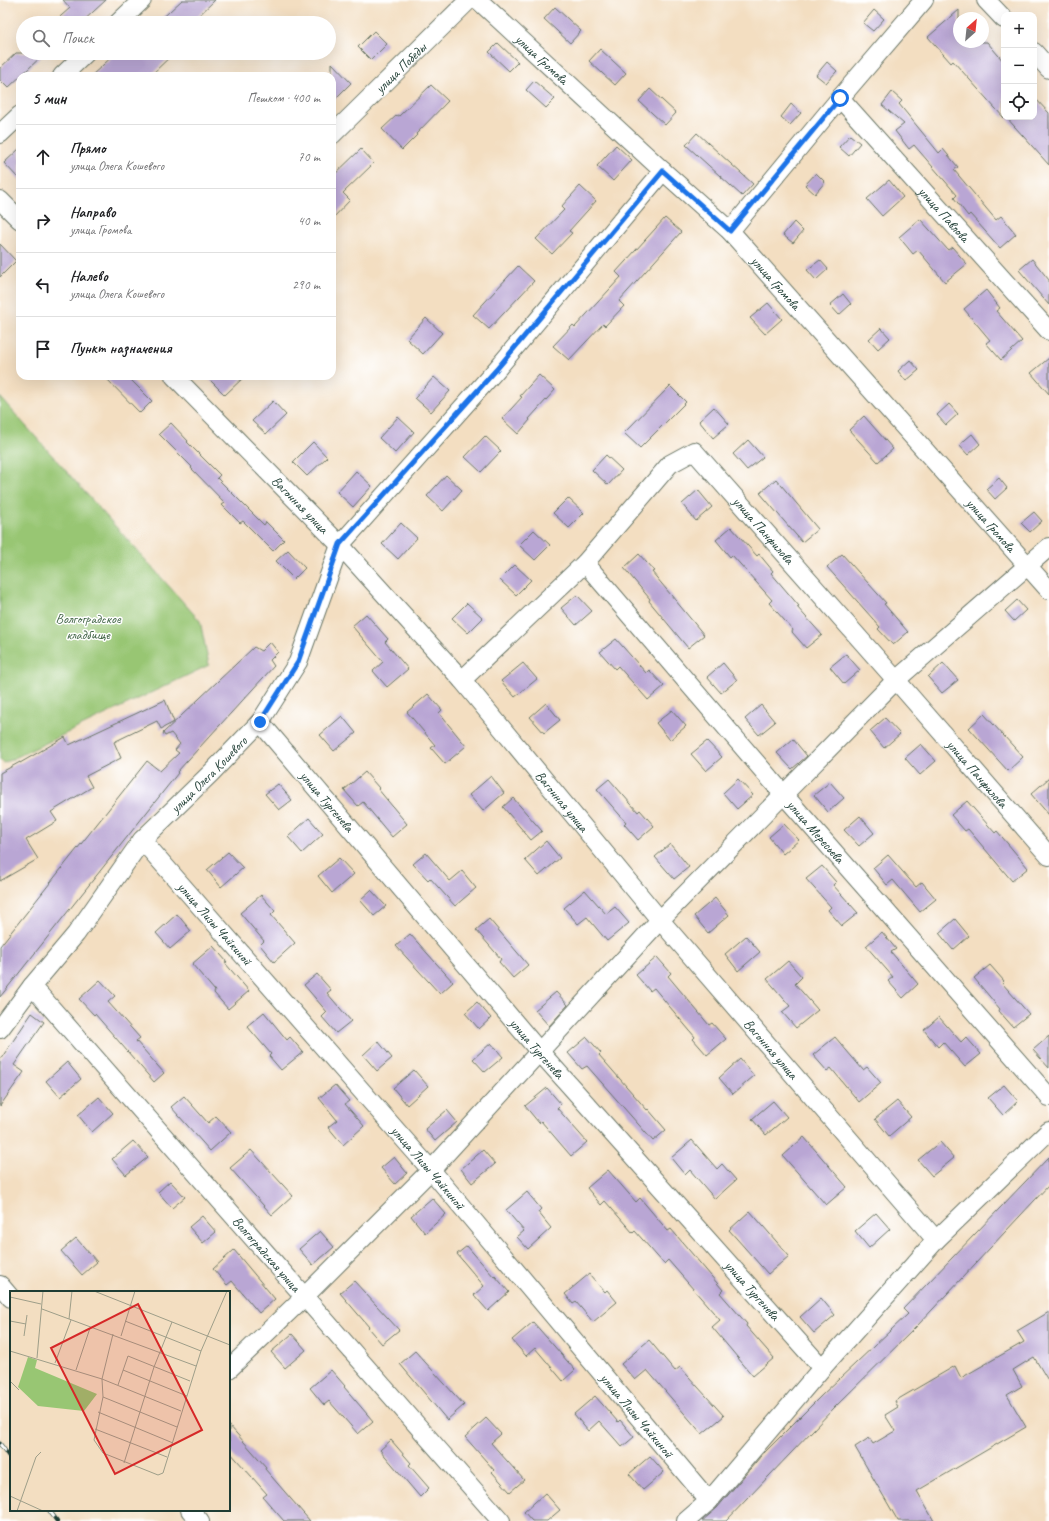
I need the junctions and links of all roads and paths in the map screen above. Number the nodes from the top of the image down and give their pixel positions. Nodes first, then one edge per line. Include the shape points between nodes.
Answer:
1 (142, 0) edge
2 (469, 0) edge
3 (478, 0) edge
4 (924, 0) edge
5 (986, 0) edge
6 (125, 16) edge
7 (1001, 16) edge
8 (1037, 55) edge
9 (79, 60) edge
10 (1049, 69) edge
11 (66, 72) edge
12 (840, 98) junction
13 (16, 119) edge
14 (336, 131) edge
15 (0, 134) edge
16 (663, 171) junction
17 (0, 200) edge
18 (16, 216) edge
19 (730, 231) junction
20 (1049, 331) edge
21 (178, 380) edge
22 (340, 544) junction
23 (1049, 547) edge
24 (585, 563) junction
25 (1028, 565) junction
26 (1049, 590) edge
27 (462, 680) junction
28 (896, 680) junction
29 (260, 722) junction
30 (784, 794) junction
31 (142, 840) junction
32 (1049, 856) edge
33 (660, 920) junction
34 (32, 986) junction
35 (0, 1029) edge
36 (539, 1051) junction
37 (1049, 1097) edge
38 (1049, 1131) edge
39 (431, 1170) junction
40 (936, 1240) junction
41 (0, 1285) edge
42 (10, 1297) edge
43 (304, 1297) junction
44 (230, 1368) edge
45 (822, 1368) junction
46 (709, 1501) junction
47 (191, 1511) edge
48 (200, 1521) edge
49 (501, 1521) edge
50 (686, 1521) edge

1 - 6 street
2 - 14 street, улица Победы
3 - 16 street, улица Громова
4 - 12 street
5 - 7 street
8 - 10 street
9 - 11 street
12 - 19 street
12 - 20 street, улица Павлова
13 - 15 street
16 - 19 street, улица Громова
16 - 22 street, улица Олега Кошевого via 496,370
17 - 18 street
19 - 25 street, улица Громова
21 - 22 street, Вагонная улица
22 - 27 street, Вагонная улица
22 - 29 street, улица Олега Кошевого via 298,662
23 - 25 street
24 - 27 street, улица Панфилова
24 - 28 street, улица Панфилова via 670,464 694,451
24 - 30 street, улица Мересьева
25 - 26 street, улица Громова
25 - 28 street
27 - 33 street, Вагонная улица
28 - 30 street
28 - 32 street, улица Панфилова
29 - 31 street, улица Олега Кошевого
29 - 36 street, улица Тургенева
30 - 33 street
30 - 37 street, улица Мересьева
31 - 34 street, улица Олега Кошевого via 76,934
31 - 39 street, улица Лизы Чайкиной
33 - 36 street
33 - 40 street, Вагонная улица
34 - 35 street, улица Олега Кошевого
34 - 43 street, Волгоградская улица
36 - 39 street
36 - 45 street, улица Тургенева
38 - 40 street
39 - 43 street
39 - 46 street, улица Лизы Чайкиной
40 - 45 street
41 - 42 street
43 - 44 street
43 - 49 street, Волгоградская улица
45 - 46 street
46 - 50 street
47 - 48 street

